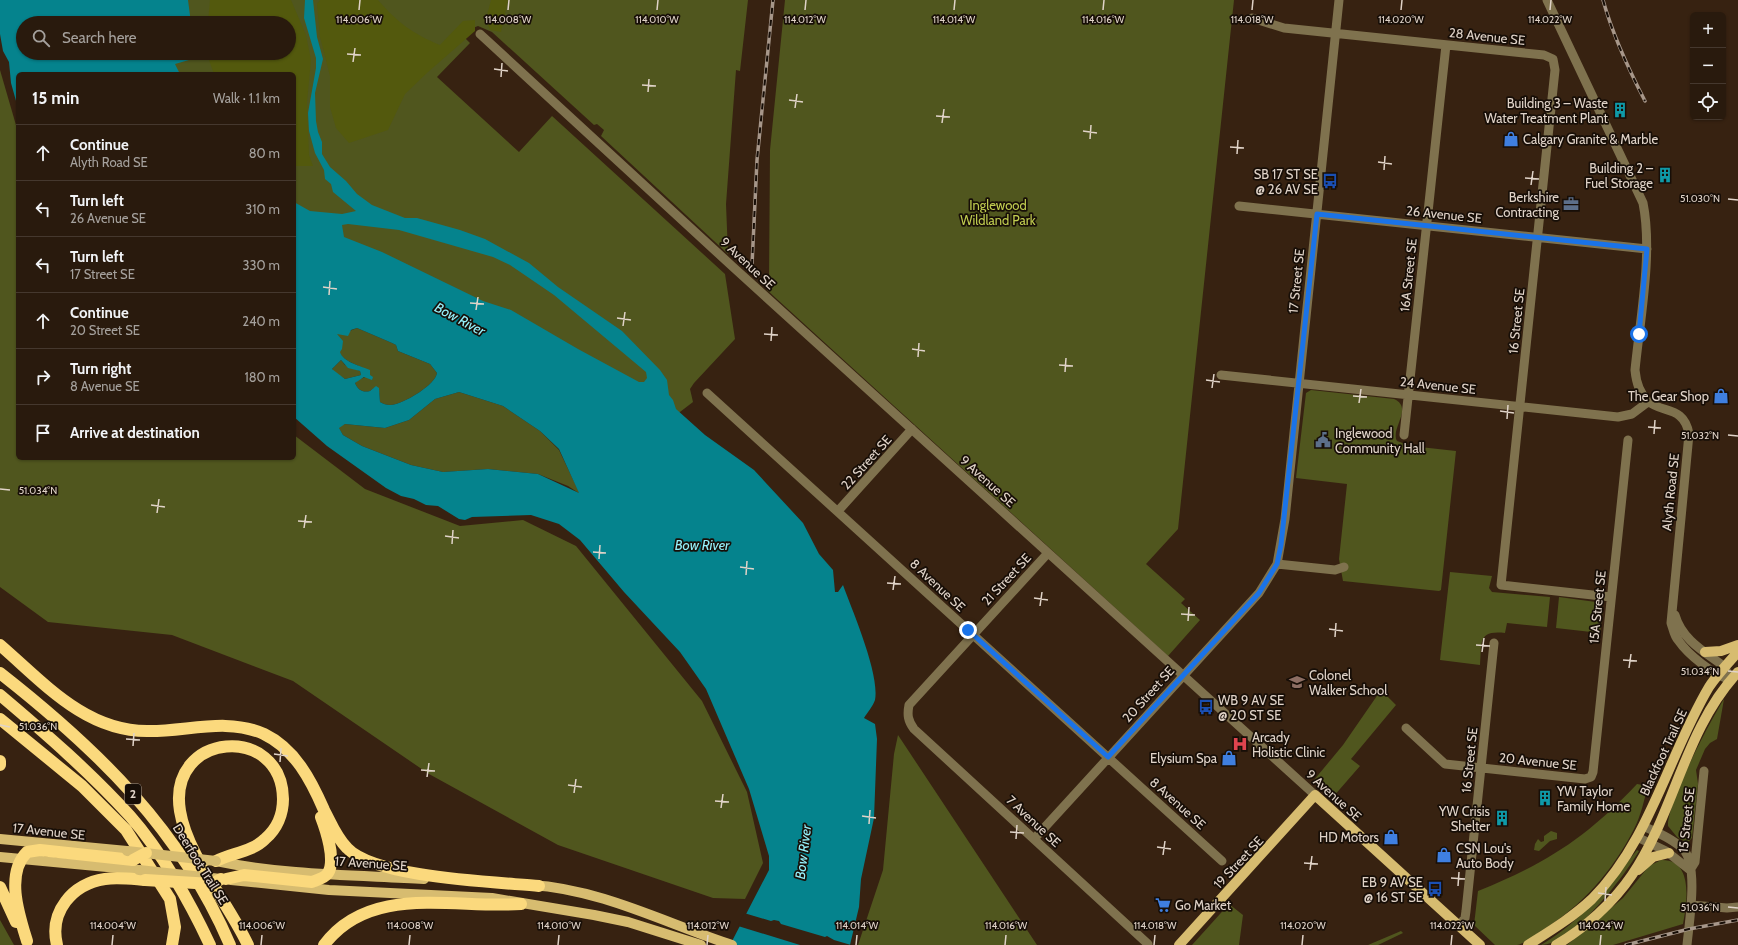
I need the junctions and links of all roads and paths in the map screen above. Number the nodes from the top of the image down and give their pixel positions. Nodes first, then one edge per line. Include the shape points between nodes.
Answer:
1 (1339, 0) edge
2 (1547, 0) edge
3 (1252, 18) dead end
4 (1336, 33) junction
5 (480, 34) dead end
6 (1446, 45) junction
7 (1553, 59) joint
8 (1239, 206) dead end
9 (1317, 214) junction
10 (1426, 226) junction
11 (1538, 238) junction
12 (1647, 249) junction
13 (1221, 375) dead end
14 (1298, 383) junction
15 (706, 393) dead end
16 (1409, 395) junction
17 (1648, 402) junction
18 (1520, 406) junction
19 (912, 429) junction
20 (1404, 435) dead end
21 (1628, 440) dead end
22 (838, 511) junction
23 (1048, 553) junction
24 (1277, 564) junction
25 (1344, 567) dead end
26 (1611, 597) junction
27 (1672, 604) junction
28 (973, 635) junction
29 (1494, 643) dead end
30 (0, 645) edge
31 (1738, 645) edge
32 (1705, 652) junction
33 (1738, 652) edge
34 (1725, 667) junction
35 (1738, 672) edge
36 (0, 673) edge
37 (1182, 676) junction
38 (1717, 676) junction
39 (1730, 680) junction
40 (0, 695) edge
41 (907, 714) joint
42 (0, 719) edge
43 (1406, 728) dead end
44 (1108, 757) junction
45 (0, 761) edge
46 (0, 765) edge
47 (300, 765) junction
48 (1481, 769) junction
49 (1704, 771) dead end
50 (1591, 777) joint
51 (1315, 795) junction
52 (1643, 826) junction
53 (1655, 832) junction
54 (1637, 837) junction
55 (0, 839) edge
56 (1034, 839) junction
57 (1649, 842) junction
58 (146, 853) joint
59 (1669, 854) junction
60 (130, 856) junction
61 (0, 857) edge
62 (20, 858) junction
63 (216, 860) junction
64 (1222, 861) dead end
65 (1690, 870) junction
66 (328, 873) junction
67 (142, 875) junction
68 (1632, 875) junction
69 (224, 879) junction
70 (539, 886) junction
71 (0, 887) edge
72 (521, 904) junction
73 (1691, 905) junction
74 (1738, 907) edge
75 (1459, 926) junction
76 (28, 943) edge
77 (1148, 944) dead end
78 (56, 945) edge
79 (172, 945) edge
80 (210, 945) edge
81 (230, 945) edge
82 (248, 945) edge
83 (324, 945) edge
84 (701, 945) edge
85 (732, 945) edge
86 (1179, 945) edge
87 (1480, 945) edge
88 (1528, 945) edge
89 (1556, 945) edge
90 (1687, 945) edge

1 - 4 street, 17 Street SE
2 - 12 street via 1643,203 1647,220
3 - 4 street, 28 Avenue SE via 1284,28
4 - 6 street, 28 Avenue SE
4 - 9 street, 17 Street SE
5 - 19 street, 9 Avenue SE
6 - 7 street, 28 Avenue SE
6 - 10 street, 16A Street SE
7 - 11 street, 16 Street SE via 1555,70
8 - 9 street, 26 Avenue SE
9 - 10 street, 26 Avenue SE
9 - 14 street, 17 Street SE
10 - 11 street, 26 Avenue SE
10 - 16 street, 16A Street SE
11 - 12 street, 26 Avenue SE
11 - 18 street, 16 Street SE
12 - 17 street via 1634,370 1636,383
13 - 14 street, 24 Avenue SE
14 - 16 street, 24 Avenue SE
14 - 24 street, 17 Street SE
15 - 22 street, 8 Avenue SE
16 - 18 street, 24 Avenue SE
16 - 20 street, 16A Street SE
17 - 18 street, 24 Avenue SE via 1632,414 1618,417
17 - 27 street, Alyth Road SE via 1676,413 1688,426 1689,434
18 - 26 street, 16 Street SE via 1500,585
19 - 22 street, 22 Street SE
19 - 23 street, 9 Avenue SE
21 - 26 street, 15A Street SE
22 - 28 street, 8 Avenue SE
23 - 28 street, 21 Street SE
23 - 37 street, 9 Avenue SE
24 - 25 street via 1335,570
24 - 37 street, 20 Street SE via 1259,593
26 - 50 street, 15A Street SE
27 - 32 street, Alyth Road SE via 1681,632
27 - 38 street, Alyth Road SE via 1671,623 1677,639
28 - 41 street, 21 Street SE via 909,704
28 - 44 street, 8 Avenue SE
29 - 48 street, 16 Street SE
30 - 47 highway via 61,698 84,715 100,722 129,730 149,731 201,726 246,729 271,738 286,748
31 - 32 main road via 1721,651
32 - 34 street, Alyth Road SE
33 - 34 main road, Blackfoot Trail SE
34 - 38 main road, Blackfoot Trail SE
34 - 39 street
35 - 39 main road, Blackfoot Trail SE
36 - 81 highway, Deerfoot Trail SE / 2 via 84,744 116,774 146,809 178,848
37 - 44 street, 20 Street SE
37 - 51 street, 9 Avenue SE
38 - 39 street, Alyth Road SE
38 - 52 main road, Blackfoot Trail SE via 1688,725
39 - 53 main road, Blackfoot Trail SE via 1699,730
40 - 80 highway, 2 via 63,749 130,816 181,890
41 - 56 street, 7 Avenue SE via 914,729
42 - 79 highway via 82,786 126,830 170,900 175,927
43 - 48 street, 20 Avenue SE via 1445,764
44 - 56 street, 20 Street SE
44 - 64 street, 8 Avenue SE
45 - 46 highway
47 - 66 highway via 328,840 331,863
47 - 70 highway via 342,843 348,850 366,860 423,875
48 - 50 street, 20 Avenue SE via 1585,779
48 - 75 street, 16 Street SE via 1466,911 1465,918
49 - 65 street, 15 Street SE via 1695,862
51 - 75 main road, 9 Avenue SE
51 - 86 main road, 19 Street SE
52 - 53 street, 15 Street SE
52 - 54 main road, Blackfoot Trail SE
53 - 57 main road, Blackfoot Trail SE
53 - 65 street, 15 Street SE via 1684,850
54 - 57 street, 15 Street SE
54 - 88 main road, Blackfoot Trail SE via 1620,864 1592,899
55 - 60 main road, 17 Avenue SE
56 - 77 street, 7 Avenue SE
57 - 59 street, 15 Street SE
57 - 68 main road, Blackfoot Trail SE
58 - 60 highway, bridge
58 - 63 main road, 17 Avenue SE, bridge
59 - 65 street, 15 Street SE
59 - 68 main road via 1653,857
60 - 62 highway via 40,850 27,852
61 - 62 main road
62 - 67 main road
62 - 76 highway via 16,871 16,888 20,919
63 - 66 main road, 17 Avenue SE via 236,865
63 - 82 highway via 248,850 265,840 282,811 281,782 271,765 255,751 237,746 219,747 196,758 185,773 179,800 189,840
65 - 73 street, 15 Street SE
66 - 69 highway via 312,882 244,875
66 - 70 main road, 17 Avenue SE
67 - 69 highway, bridge via 212,884
67 - 78 highway via 106,879 80,887 65,901 60,910 54,932
68 - 89 main road, Blackfoot Trail SE via 1584,926
69 - 72 main road via 329,890 482,898
70 - 85 main road, 17 Avenue SE via 617,904
71 - 76 highway via 18,928
72 - 83 highway via 400,904 376,908 345,924
72 - 84 main road via 628,922
73 - 74 street
73 - 90 street, 15 Street SE
75 - 87 main road, 9 Avenue SE

